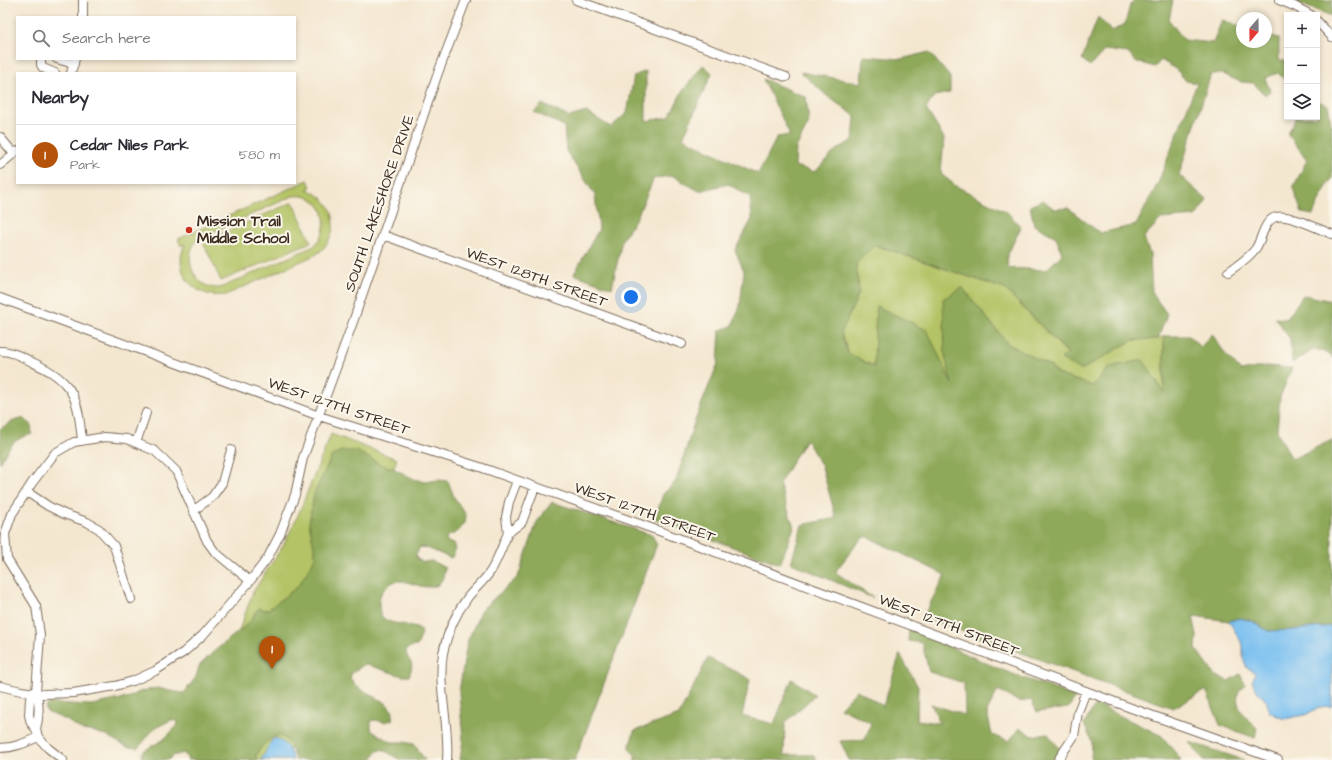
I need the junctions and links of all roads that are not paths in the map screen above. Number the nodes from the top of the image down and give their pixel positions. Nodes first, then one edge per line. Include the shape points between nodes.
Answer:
1 (83, 0) edge
2 (466, 0) edge
3 (576, 0) edge
4 (1279, 0) edge
5 (1305, 12) edge
6 (83, 16) edge
7 (1320, 24) edge
8 (1332, 37) edge
9 (41, 60) edge
10 (63, 60) edge
11 (75, 62) edge
12 (53, 72) edge
13 (70, 72) edge
14 (786, 77) dead end
15 (0, 137) edge
16 (16, 153) edge
17 (0, 165) edge
18 (1332, 234) edge
19 (382, 235) junction
20 (1228, 272) dead end
21 (0, 298) edge
22 (682, 344) dead end
23 (0, 351) edge
24 (146, 413) dead end
25 (319, 416) junction
26 (82, 441) junction
27 (136, 443) junction
28 (231, 450) dead end
29 (517, 481) junction
30 (535, 487) junction
31 (26, 492) junction
32 (193, 511) junction
33 (508, 533) junction
34 (250, 581) junction
35 (130, 600) dead end
36 (0, 686) edge
37 (1086, 691) junction
38 (36, 693) junction
39 (37, 733) junction
40 (0, 748) edge
41 (63, 760) edge
42 (447, 760) edge
43 (1058, 760) edge
44 (1278, 760) edge

1 - 6 street
2 - 19 street, SOUTH LAKESHORE DRIVE
3 - 14 street
4 - 5 street
7 - 8 street
9 - 12 street via 43,68
10 - 11 street
11 - 13 street
15 - 16 street
16 - 17 street
18 - 20 street via 1296,220 1276,217 1267,224 1252,254
19 - 22 street, WEST 128TH STREET
19 - 25 street, SOUTH LAKESHORE DRIVE
21 - 25 street, WEST 127TH STREET
23 - 26 street via 27,359 66,385 75,400
24 - 27 street
25 - 29 street, WEST 127TH STREET
25 - 34 street, SOUTH LAKESHORE DRIVE via 303,458 295,495 280,534 267,560
26 - 27 street via 105,437 127,439
26 - 31 street via 74,442 55,453
27 - 32 street via 155,451 176,471
28 - 32 street via 222,483 212,497
29 - 30 street, WEST 127TH STREET
29 - 33 street via 506,517
30 - 33 street via 522,522
30 - 37 street, WEST 127TH STREET via 789,578
31 - 35 street via 48,506 99,529 114,546
31 - 38 street via 12,514 5,534 7,559 36,606 40,635
32 - 34 street via 215,552
33 - 42 street via 493,567 458,614 444,652 441,675
34 - 38 street, SOUTH LAKESHORE DRIVE via 203,635 184,652 155,671 133,681 103,688 73,693
36 - 38 street, SOUTH LAKESHORE DRIVE
37 - 43 street via 1078,712 1074,736
37 - 44 street, WEST 127TH STREET
38 - 39 street
39 - 40 street via 22,745
39 - 41 street via 48,748

